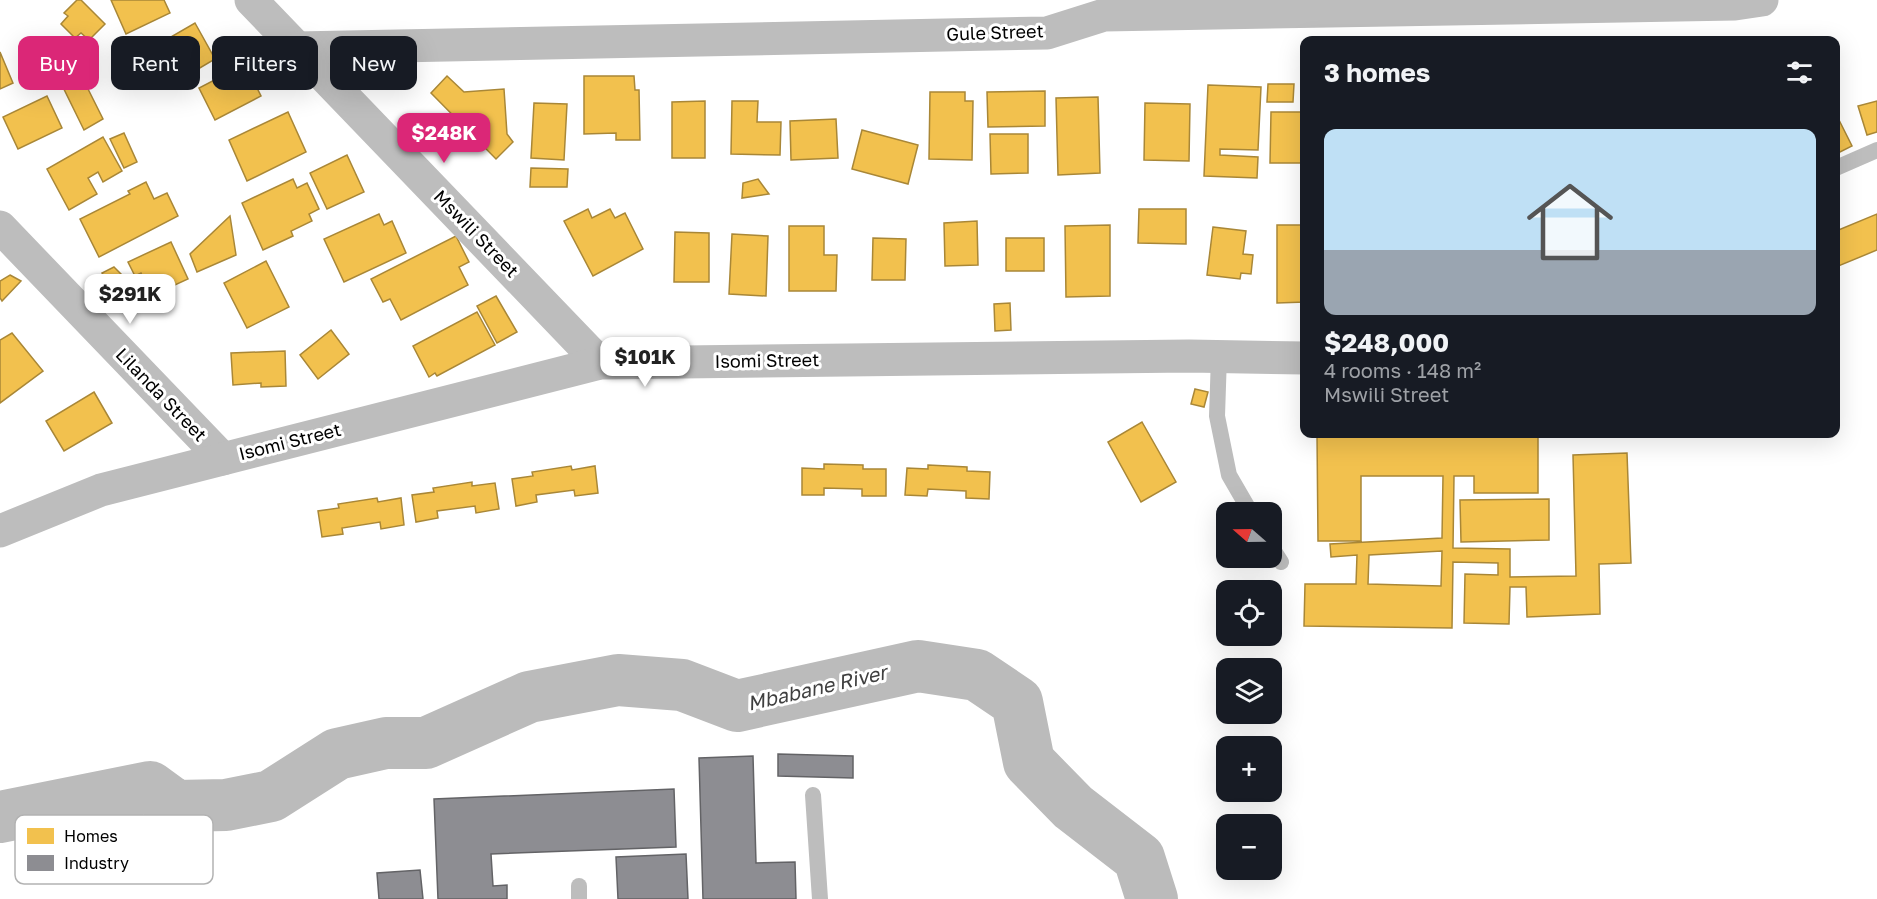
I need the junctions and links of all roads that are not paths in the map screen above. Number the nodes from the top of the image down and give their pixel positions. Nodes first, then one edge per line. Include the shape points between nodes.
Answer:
1 (251, 0) edge
2 (1762, 0) edge
3 (1113, 8) edge
4 (286, 36) edge
5 (318, 48) edge
6 (318, 70) edge
7 (1877, 150) edge
8 (1840, 166) edge
9 (0, 227) edge
10 (1219, 356) junction
11 (1300, 358) edge
12 (600, 363) junction
13 (223, 459) junction
14 (1245, 502) edge
15 (0, 531) edge
16 (813, 795) dead end
17 (820, 899) edge

1 - 4 street, Mswili Street
2 - 3 street, Gule Street via 1723,4
3 - 5 street, Gule Street via 1047,33
6 - 12 street, Mswili Street
7 - 8 lane
9 - 13 street, Lilanda Street
10 - 11 street, Isomi Street
10 - 12 street, Isomi Street
10 - 14 lane via 1217,416 1229,475
12 - 13 street, Isomi Street
13 - 15 street, Isomi Street via 100,490
16 - 17 lane

